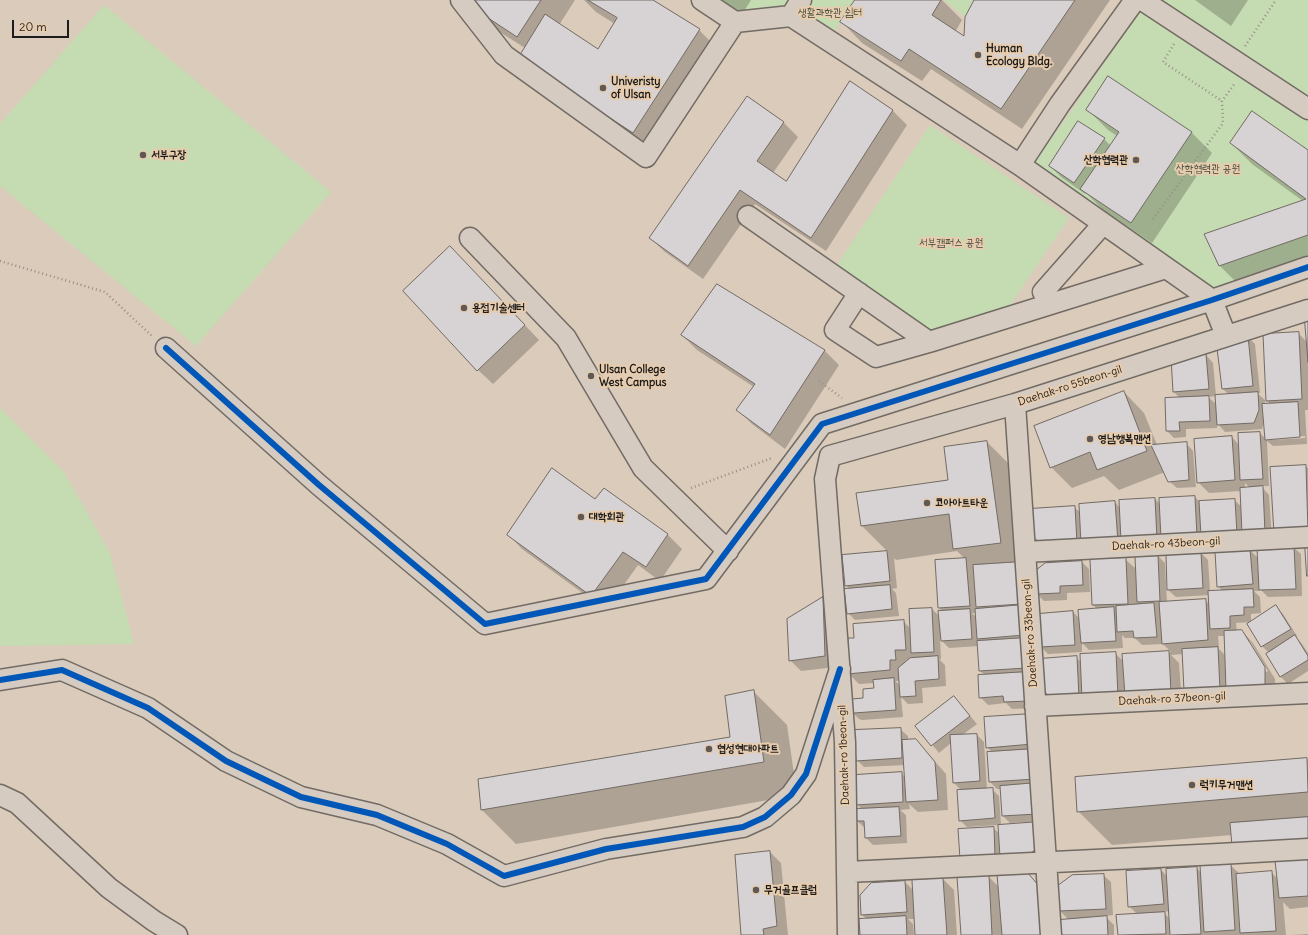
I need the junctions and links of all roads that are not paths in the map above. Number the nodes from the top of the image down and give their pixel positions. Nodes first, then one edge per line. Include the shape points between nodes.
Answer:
1 (461, 0) edge
2 (702, 0) edge
3 (1134, 0) edge
4 (1142, 0) edge
5 (796, 8) edge
6 (735, 22) junction
7 (1308, 109) edge
8 (1020, 165) junction
9 (748, 216) dead end
10 (1103, 224) junction
11 (470, 238) dead end
12 (1308, 267) edge
13 (1166, 268) junction
14 (858, 293) junction
15 (1212, 300) junction
16 (1050, 304) junction
17 (1308, 310) edge
18 (1226, 336) junction
19 (929, 342) junction
20 (166, 348) road end
21 (1015, 404) junction
22 (830, 456) joint
23 (1308, 537) edge
24 (728, 551) junction
25 (1025, 552) junction
26 (840, 669) junction
27 (0, 680) edge
28 (1308, 693) edge
29 (1035, 706) junction
30 (0, 795) edge
31 (1308, 849) edge
32 (1046, 863) junction
33 (847, 872) junction
34 (177, 935) edge
35 (848, 935) edge
36 (1051, 935) edge

1 - 6 street via 504,55 646,157
2 - 6 street
3 - 8 street
4 - 7 street
5 - 6 street
5 - 8 street
8 - 10 street
9 - 14 street
10 - 13 street
10 - 16 street via 1043,292
11 - 24 street via 566,338 643,468
12 - 15 street
13 - 15 street
13 - 16 street
14 - 19 street
14 - 19 street via 834,330 876,357
15 - 18 street
15 - 24 street via 822,424
16 - 19 street
17 - 18 street, Daehak-ro 55beon-gil
18 - 21 street, Daehak-ro 55beon-gil
20 - 24 street via 319,485 485,624 706,579
21 - 22 street, Daehak-ro 55beon-gil
21 - 25 street, Daehak-ro 33beon-gil
22 - 26 street, Daehak-ro 1beon-gil via 825,479
23 - 25 street, Daehak-ro 43beon-gil
25 - 29 street, Daehak-ro 33beon-gil
26 - 27 street via 806,774 791,795 765,817 743,827 606,849 504,876 446,844 376,816 300,797 226,761 148,708 62,670
26 - 33 street, Daehak-ro 1beon-gil via 845,742
28 - 29 street, Daehak-ro 37beon-gil
29 - 32 street, Daehak-ro 33beon-gil
30 - 34 street via 17,802 109,888
31 - 32 street
32 - 33 street
32 - 36 street, Daehak-ro 33beon-gil
33 - 35 street, Daehak-ro 1beon-gil

